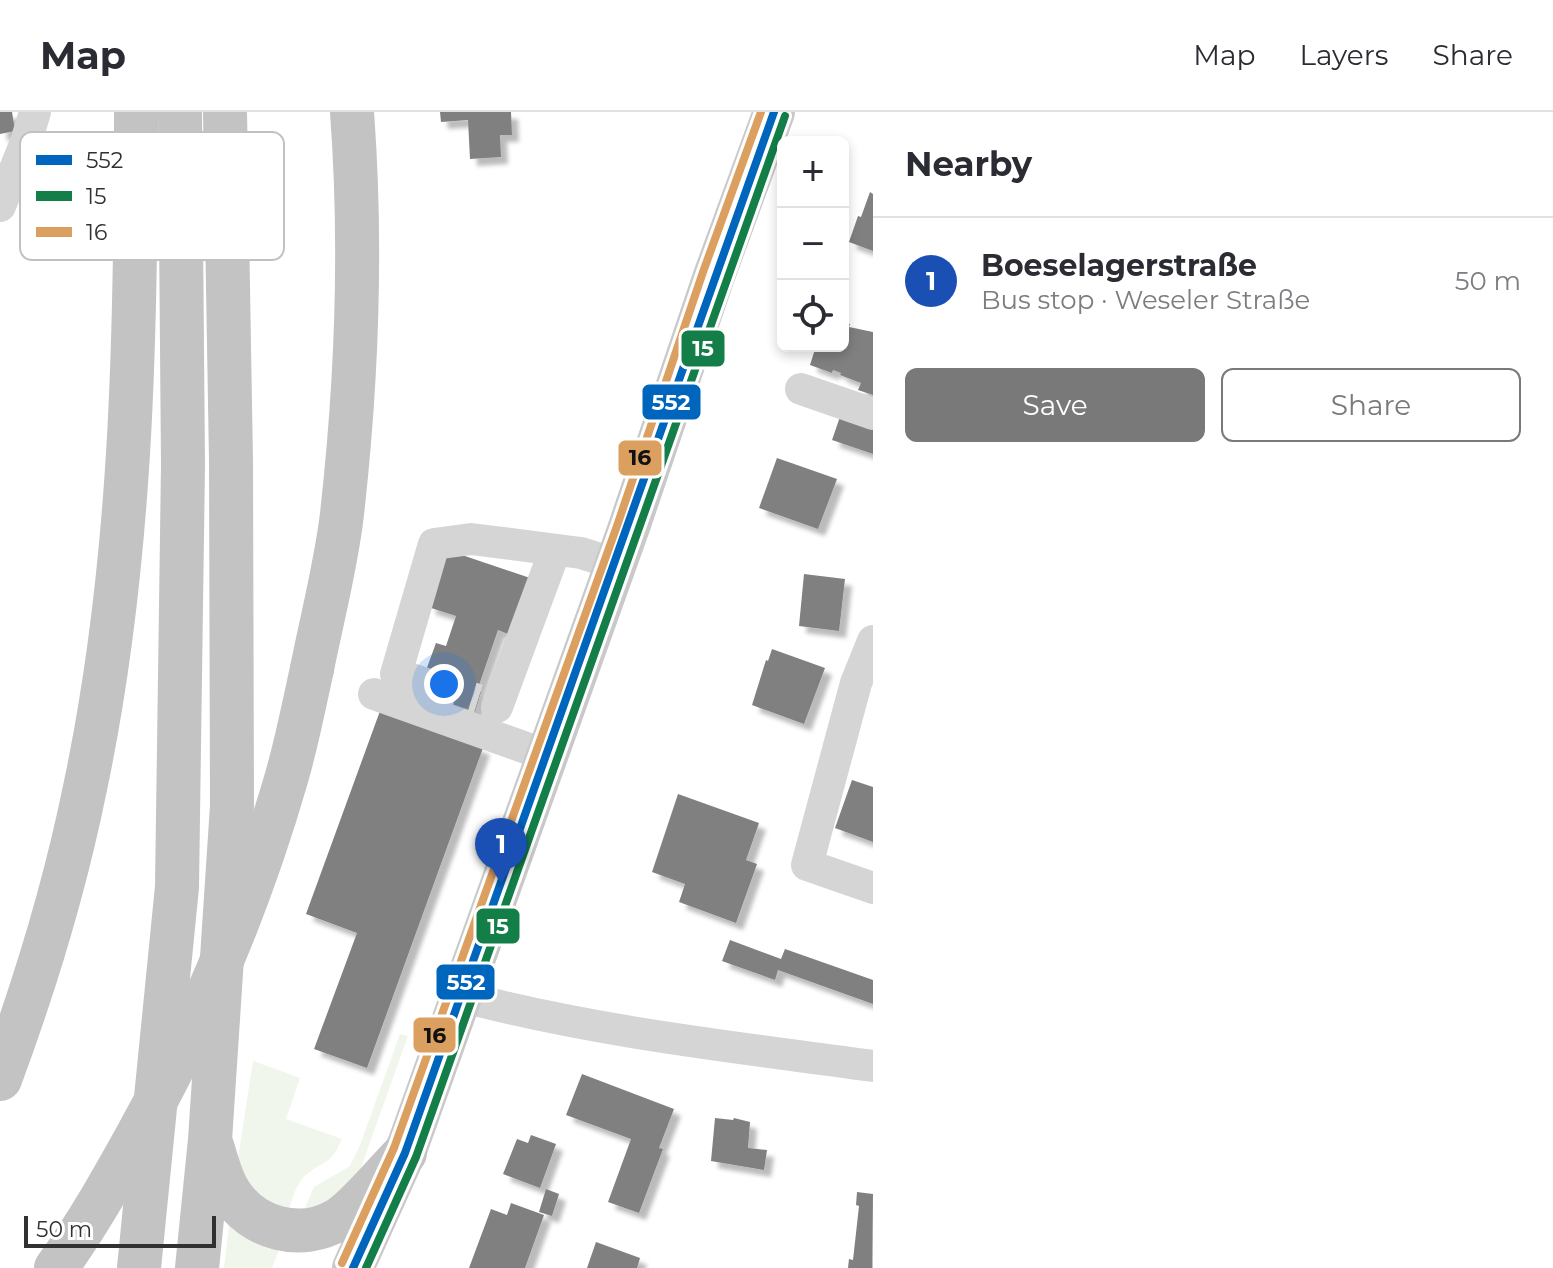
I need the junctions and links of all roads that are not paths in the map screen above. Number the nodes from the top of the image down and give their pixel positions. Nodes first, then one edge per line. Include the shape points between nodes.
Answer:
1 (35, 112) edge
2 (180, 112) edge
3 (225, 112) edge
4 (352, 112) edge
5 (774, 112) edge
6 (29, 132) edge
7 (180, 132) edge
8 (225, 132) edge
9 (20, 157) edge
10 (0, 206) edge
11 (136, 260) edge
12 (181, 260) edge
13 (228, 260) edge
14 (801, 389) dead end
15 (873, 414) edge
16 (555, 550) junction
17 (616, 564) junction
18 (873, 641) edge
19 (426, 684) tunnel mouth
20 (374, 694) dead end
21 (487, 714) junction
22 (546, 755) junction
23 (873, 888) edge
24 (460, 996) junction
25 (873, 1066) edge
26 (2, 1075) edge
27 (210, 1140) junction
28 (405, 1153) junction
29 (56, 1268) edge
30 (139, 1268) edge
31 (197, 1268) edge
32 (353, 1268) edge
33 (385, 1268) edge

1 - 6 street
2 - 7 highway
3 - 8 highway
4 - 29 highway, bridge via 357,178 354,381 341,517 287,775 255,878 170,1076
5 - 17 main road
9 - 10 street
11 - 26 highway via 129,445 101,700 63,885
12 - 30 highway via 177,887
13 - 27 highway via 232,806
14 - 15 street
16 - 17 street
16 - 19 street via 471,539 434,544 396,674
16 - 21 street
17 - 22 main road
18 - 23 street via 856,683 807,865
20 - 21 street
21 - 22 street
22 - 24 main road
24 - 25 street via 519,1012
24 - 28 main road
27 - 28 highway via 229,1192 254,1218 289,1232 340,1219
27 - 31 highway
28 - 32 main road
28 - 33 main road

